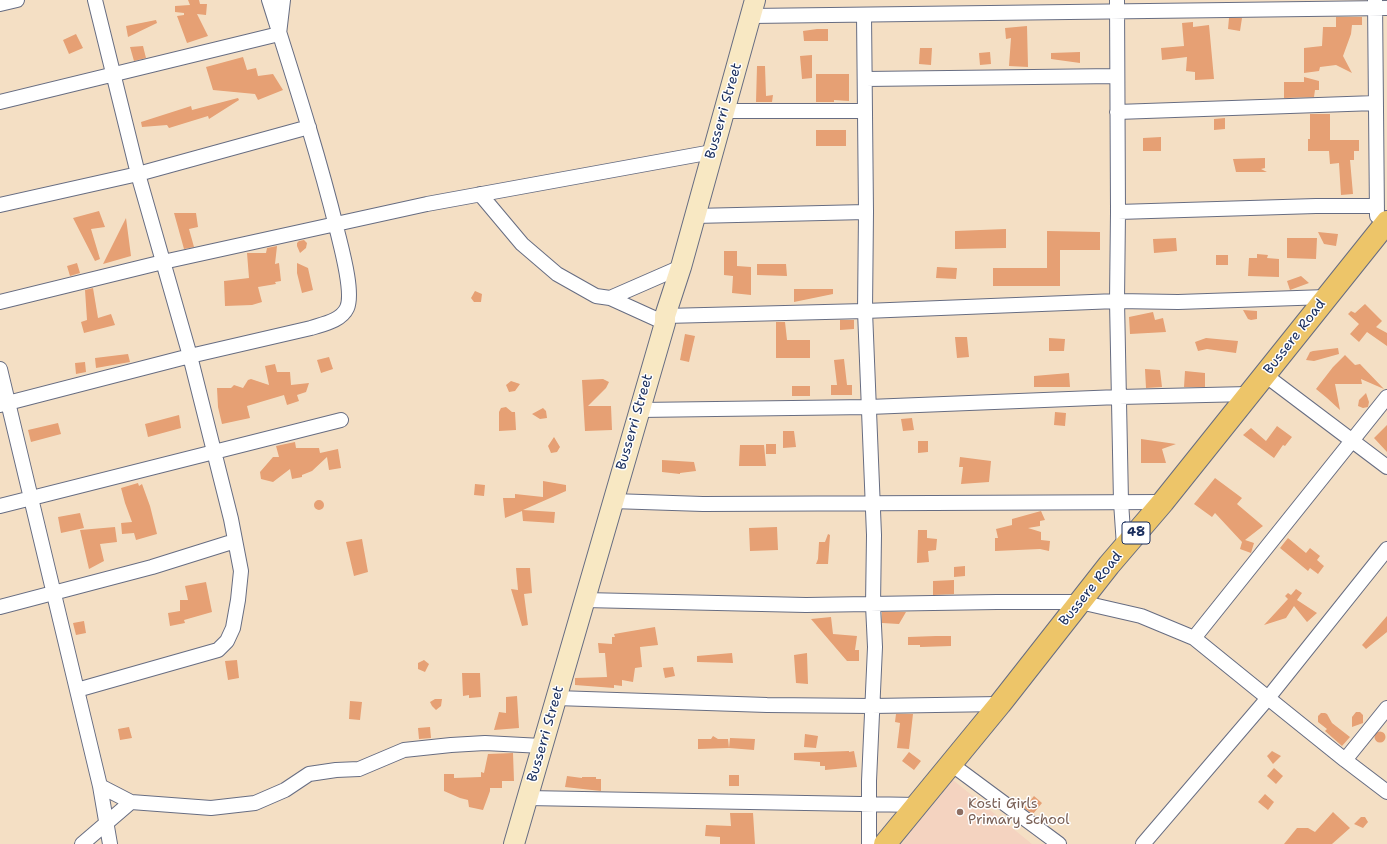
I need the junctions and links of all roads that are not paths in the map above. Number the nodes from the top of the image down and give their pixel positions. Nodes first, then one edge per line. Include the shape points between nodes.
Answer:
1 (18, 0) edge
2 (95, 0) edge
3 (269, 0) edge
4 (283, 0) edge
5 (0, 4) edge
6 (754, 4) edge
7 (1117, 6) edge
8 (1379, 6) edge
9 (864, 15) junction
10 (280, 34) junction
11 (114, 75) junction
12 (1117, 76) junction
13 (865, 79) junction
14 (0, 102) edge
15 (1376, 103) junction
16 (724, 111) junction
17 (865, 111) junction
18 (1117, 112) junction
19 (309, 127) junction
20 (712, 152) junction
21 (138, 174) junction
22 (480, 194) junction
23 (0, 204) edge
24 (866, 212) junction
25 (1118, 212) junction
26 (694, 216) junction
27 (1380, 221) edge
28 (336, 224) junction
29 (163, 262) junction
30 (681, 267) junction
31 (1327, 297) junction
32 (610, 298) junction
33 (1117, 301) junction
34 (0, 302) edge
35 (865, 311) junction
36 (665, 319) junction
37 (190, 356) junction
38 (0, 369) edge
39 (1265, 375) junction
40 (1250, 394) junction
41 (1119, 397) junction
42 (1387, 397) edge
43 (4, 404) edge
44 (869, 407) junction
45 (638, 410) junction
46 (341, 420) dead end
47 (1352, 442) junction
48 (214, 452) junction
49 (1387, 467) edge
50 (32, 498) junction
51 (612, 501) junction
52 (1121, 502) junction
53 (1163, 502) junction
54 (873, 504) junction
55 (0, 506) edge
56 (235, 541) junction
57 (1124, 546) junction
58 (1387, 549) edge
59 (54, 593) junction
60 (584, 600) junction
61 (1080, 602) junction
62 (873, 605) junction
63 (0, 607) edge
64 (1194, 638) junction
65 (77, 690) junction
66 (556, 698) junction
67 (1268, 698) junction
68 (1000, 704) junction
69 (872, 706) junction
70 (1387, 708) edge
71 (542, 746) junction
72 (1345, 760) junction
73 (950, 764) junction
74 (100, 786) junction
75 (1387, 792) edge
76 (527, 798) junction
77 (131, 802) junction
78 (869, 804) junction
79 (917, 805) junction
80 (106, 824) junction
81 (82, 844) edge
82 (110, 844) edge
83 (514, 844) edge
84 (869, 844) edge
85 (885, 844) edge
86 (1059, 844) edge
87 (1143, 844) edge

1 - 5 street
2 - 11 street
3 - 10 street
4 - 10 street
6 - 9 street
6 - 16 main road, Busserri Street
7 - 8 street
7 - 9 street
7 - 12 street
8 - 15 street
9 - 13 street
10 - 11 street
10 - 19 street
11 - 14 street
11 - 21 street
12 - 13 street
12 - 18 street
13 - 17 street
15 - 18 street
15 - 27 street
16 - 17 street
16 - 20 main road, Busserri Street
17 - 24 street
18 - 25 street
19 - 21 street
19 - 28 street
20 - 22 street
20 - 26 main road, Busserri Street
21 - 23 street
21 - 29 street
22 - 28 street
22 - 32 street via 522,244 557,274 596,296
24 - 26 street
24 - 35 street
25 - 27 street via 1316,206
25 - 33 street
26 - 30 main road, Busserri Street
27 - 31 main road, Bussere Road / 48
28 - 29 street
28 - 37 street via 345,261 349,297 347,308 339,317 311,328
29 - 34 street
29 - 37 street
30 - 32 street
30 - 36 main road, Busserri Street
31 - 33 street via 1178,302
31 - 39 main road, Bussere Road / 48
32 - 36 street
33 - 35 street
33 - 41 street
35 - 36 street
35 - 44 street
36 - 45 main road, Busserri Street
37 - 43 street
37 - 48 street
38 - 43 street
39 - 40 main road, Bussere Road / 48
39 - 47 street
40 - 41 street
40 - 53 main road, Bussere Road / 48
41 - 44 street
41 - 52 street
42 - 47 street
43 - 50 street
44 - 45 street
44 - 54 street
45 - 51 main road, Busserri Street
46 - 48 street
47 - 49 street
47 - 64 street
48 - 50 street
48 - 56 street
50 - 55 street
50 - 59 street
51 - 54 street
51 - 60 main road, Busserri Street
52 - 53 street
52 - 54 street
52 - 57 street
53 - 57 main road, Bussere Road / 48
54 - 62 street
56 - 59 street
56 - 65 street via 241,571 238,600 233,628 227,641 218,650
57 - 61 main road, Bussere Road / 48
58 - 67 street
59 - 63 street
59 - 65 street
60 - 62 street via 806,606
60 - 66 main road, Busserri Street
61 - 62 street
61 - 64 street via 1142,616
61 - 68 main road, Bussere Road / 48
62 - 69 street
64 - 67 street
65 - 74 street
66 - 69 street
66 - 71 main road, Busserri Street
67 - 72 street
67 - 87 street
68 - 69 street
68 - 73 main road, Bussere Road / 48
69 - 78 street
70 - 72 street
71 - 76 main road, Busserri Street
71 - 77 street via 485,743 404,750 358,769 309,774 285,790 255,803 211,808
72 - 75 street
73 - 79 main road, Bussere Road / 48
73 - 86 street
74 - 77 street
74 - 80 street
76 - 78 street
76 - 83 main road, Busserri Street
77 - 80 street
78 - 79 street
78 - 84 street
79 - 85 main road, Bussere Road / 48
80 - 81 street
80 - 82 street

